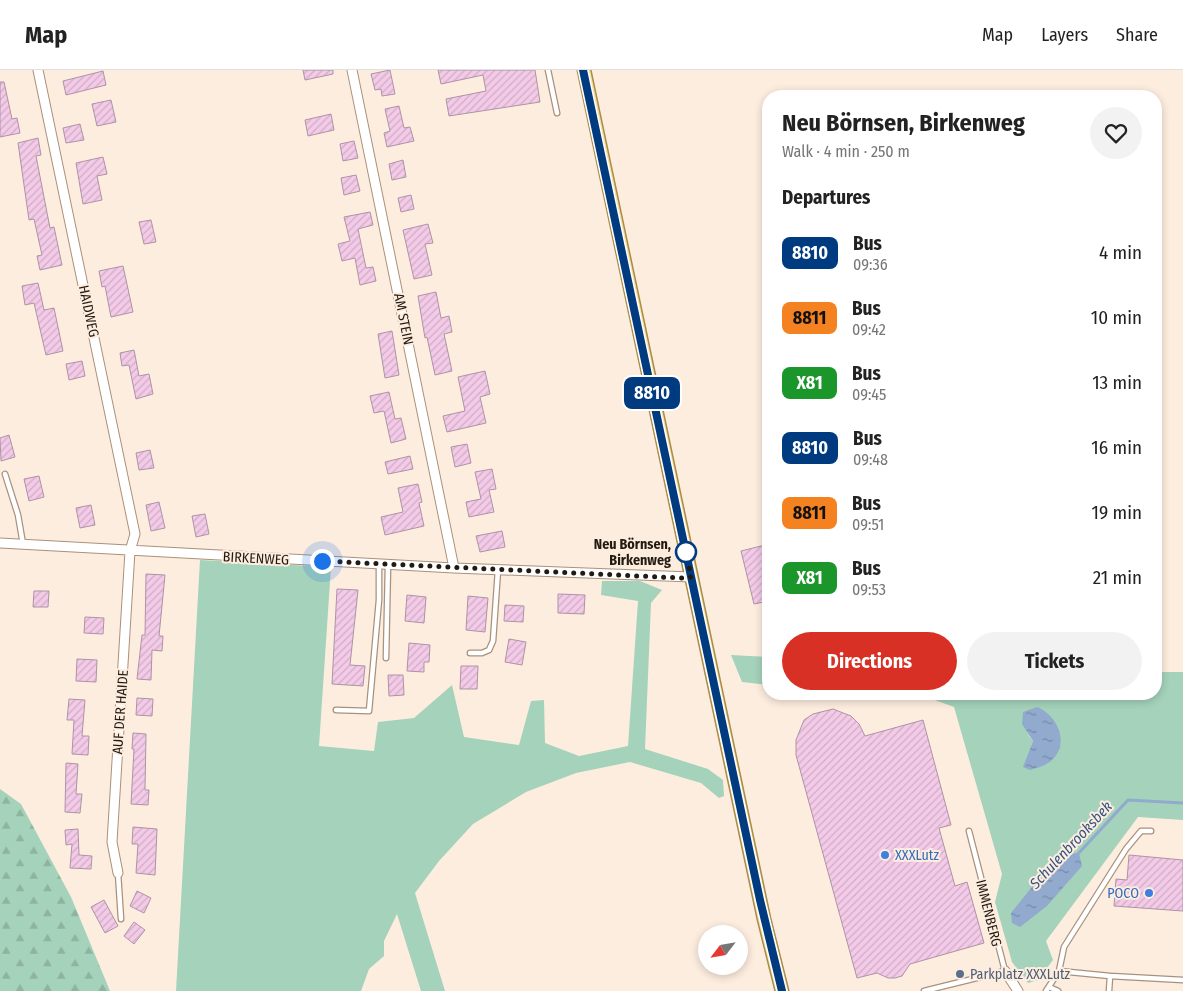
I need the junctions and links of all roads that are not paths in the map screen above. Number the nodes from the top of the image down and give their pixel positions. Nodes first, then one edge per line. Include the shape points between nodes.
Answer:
1 (38, 70) edge
2 (352, 70) edge
3 (548, 70) edge
4 (584, 70) edge
5 (557, 112) dead end
6 (5, 474) dead end
7 (0, 543) edge
8 (23, 544) junction
9 (130, 551) junction
10 (384, 565) junction
11 (454, 568) junction
12 (498, 570) junction
13 (691, 577) junction
14 (470, 653) dead end
15 (386, 658) dead end
16 (336, 710) dead end
17 (969, 831) dead end
18 (1151, 832) dead end
19 (118, 873) joint
20 (121, 919) dead end
21 (1005, 971) junction
22 (1059, 971) junction
23 (1110, 976) junction
24 (1183, 980) edge
25 (1048, 989) edge
26 (782, 991) edge
27 (924, 991) edge
28 (1018, 991) edge
29 (1058, 991) edge
30 (1109, 991) edge

1 - 9 street, HAIDWEG via 135,534
2 - 11 street, AM STEIN
3 - 5 lane
4 - 13 main road
6 - 8 lane
7 - 8 street, BIRKENWEG
8 - 9 street, BIRKENWEG
9 - 10 street, BIRKENWEG
9 - 19 street, AUF DER HAIDE via 112,842
10 - 11 street, BIRKENWEG
10 - 15 lane
10 - 16 lane via 369,711
11 - 12 street, BIRKENWEG
12 - 13 street, BIRKENWEG
12 - 14 lane via 493,641 489,650
13 - 26 main road
17 - 21 lane, IMMENBERG
18 - 22 lane via 1141,831 1126,849 1064,947
19 - 20 lane
21 - 27 lane
21 - 28 street, IMMENBERG
22 - 23 lane
22 - 25 lane
23 - 24 lane
23 - 30 lane
25 - 29 lane

